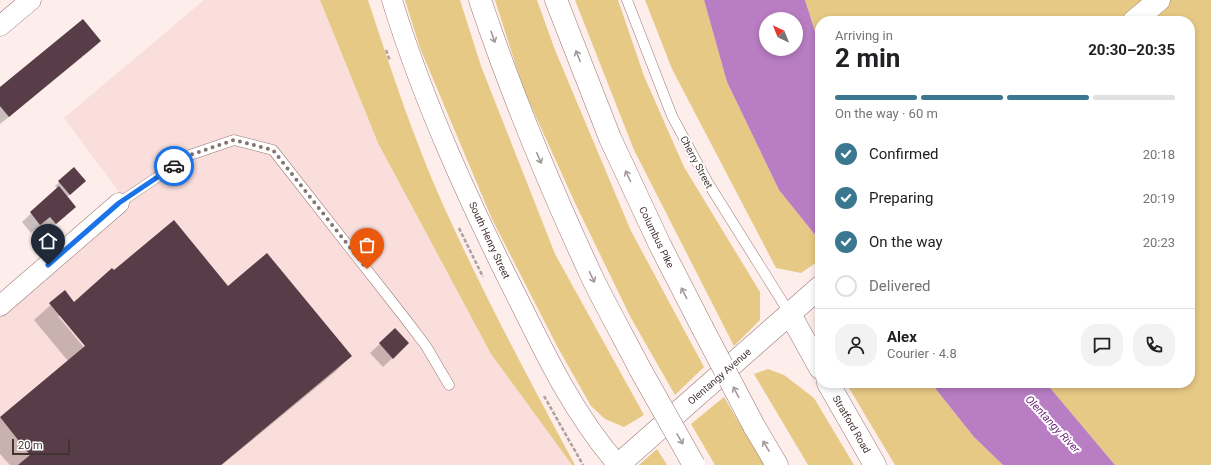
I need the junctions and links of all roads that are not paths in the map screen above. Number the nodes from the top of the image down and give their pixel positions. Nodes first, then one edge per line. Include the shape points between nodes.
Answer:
1 (31, 0) edge
2 (392, 0) edge
3 (480, 0) edge
4 (556, 0) edge
5 (627, 0) edge
6 (1159, 0) edge
7 (1140, 16) edge
8 (0, 26) edge
9 (119, 203) joint
10 (815, 292) edge
11 (0, 306) edge
12 (790, 314) junction
13 (815, 359) edge
14 (449, 386) dead end
15 (831, 388) edge
16 (618, 465) edge
17 (694, 465) edge
18 (777, 465) edge
19 (875, 465) edge

1 - 8 street
2 - 16 street, South Henry Street via 438,123 496,256 576,409 597,441
3 -> 17 main road, bridge via 522,117 558,204 593,279
18 -> 4 main road, Columbus Pike, bridge via 660,245 610,138
5 - 12 lane, Cherry Street via 672,116 708,184
6 - 7 main road
9 - 11 street
9 - 14 lane via 190,155 234,140 273,150 426,346
10 - 12 main road, Olentangy Avenue
12 - 13 main road
12 - 16 main road, Olentangy Avenue
15 - 19 main road, Stratford Road

